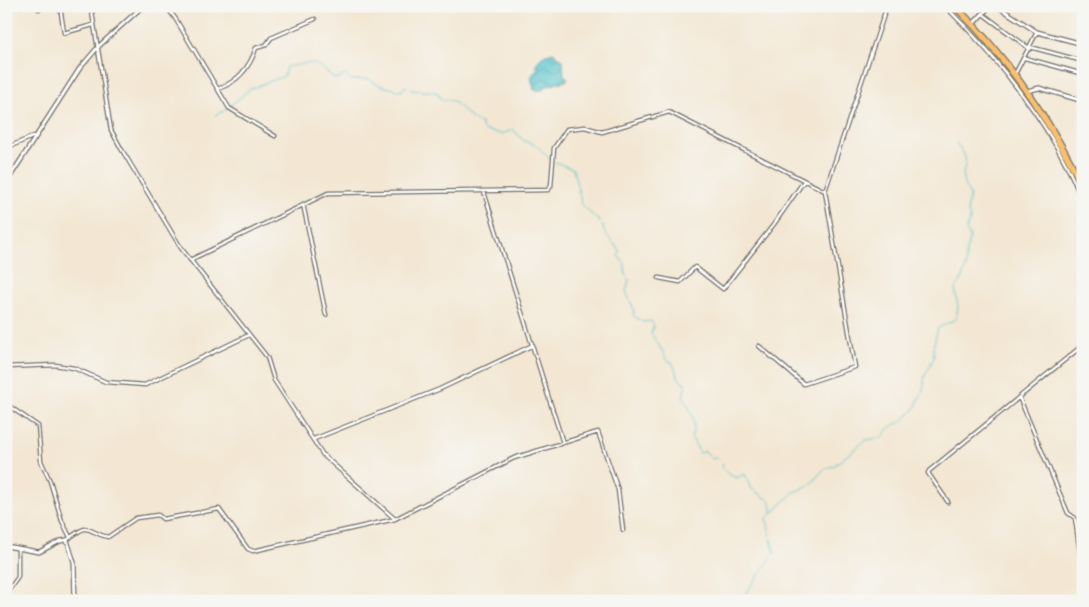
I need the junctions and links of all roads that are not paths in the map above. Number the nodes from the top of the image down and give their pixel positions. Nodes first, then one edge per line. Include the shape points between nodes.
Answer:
1 (16, 6) edge
2 (22, 6) edge
3 (35, 6) edge
4 (47, 6) edge
5 (60, 6) edge
6 (91, 6) edge
7 (143, 6) edge
8 (166, 6) edge
9 (887, 6) edge
10 (945, 6) edge
11 (955, 6) edge
12 (990, 6) edge
13 (997, 6) edge
14 (6, 10) edge
15 (983, 14) junction
16 (962, 18) junction
17 (315, 19) dead end
18 (972, 24) junction
19 (93, 25) junction
20 (1037, 32) junction
21 (1083, 44) edge
22 (98, 46) junction
23 (1030, 48) junction
24 (1025, 58) junction
25 (1083, 60) edge
26 (1010, 68) junction
27 (1004, 72) junction
28 (1015, 74) junction
29 (1083, 74) edge
30 (218, 89) junction
31 (1027, 91) junction
32 (1083, 102) edge
33 (38, 134) junction
34 (275, 136) dead end
35 (6, 148) edge
36 (804, 181) junction
37 (6, 184) edge
38 (1083, 187) edge
39 (825, 191) junction
40 (484, 192) junction
41 (1082, 197) edge
42 (304, 204) junction
43 (1083, 204) edge
44 (190, 260) junction
45 (659, 278) dead end
46 (326, 315) dead end
47 (249, 335) junction
48 (1083, 345) edge
49 (533, 346) junction
50 (759, 346) dead end
51 (6, 367) edge
52 (1019, 396) junction
53 (6, 404) edge
54 (313, 439) junction
55 (563, 443) junction
56 (948, 502) dead end
57 (395, 518) junction
58 (623, 530) dead end
59 (70, 538) junction
60 (66, 540) junction
61 (6, 546) edge
62 (18, 549) junction
63 (1083, 574) edge
64 (6, 594) edge
65 (75, 601) edge

1 - 2 street
1 - 14 street
3 - 4 street via 39,9
5 - 19 street via 64,33
6 - 19 street
7 - 22 street
8 - 30 street
9 - 39 street
10 - 16 street
11 - 16 highway
12 - 15 street
13 - 20 street
15 - 18 street
15 - 23 street
16 - 18 highway
16 - 27 street
17 - 30 street via 256,48 235,81
18 - 26 highway
19 - 22 street
20 - 21 street
20 - 23 street
22 - 33 street via 77,72
22 - 44 street via 111,130
23 - 24 street
23 - 25 street
24 - 28 street
24 - 29 street
26 - 27 street
26 - 28 highway
27 - 41 street via 1049,136
28 - 31 highway
30 - 34 street via 229,108
31 - 32 street via 1038,88
31 - 38 highway
33 - 35 street
33 - 37 street
36 - 39 street
36 - 40 street via 669,112 602,132 571,127 562,134 554,148 550,188 545,191
36 - 45 street via 724,288 721,289 695,267 680,282
39 - 50 street via 855,368 802,383
40 - 42 street via 332,193
40 - 49 street
41 - 43 street
42 - 44 street
42 - 46 street
44 - 47 street
47 - 51 street via 145,385 106,382 74,368 55,365
47 - 54 street via 267,357 274,380
48 - 52 street
49 - 54 street via 440,389
49 - 55 street
52 - 56 street via 929,471
52 - 63 street via 1068,513 1075,518
53 - 59 street via 37,426 41,461
54 - 57 street via 326,459
55 - 57 street via 514,458
55 - 58 street via 600,433 618,490
57 - 59 street via 253,551 219,509 163,520 158,515 140,517 108,537 88,528
59 - 60 street
60 - 62 street via 38,552
60 - 65 street via 74,562
61 - 62 street
62 - 64 street via 18,577

